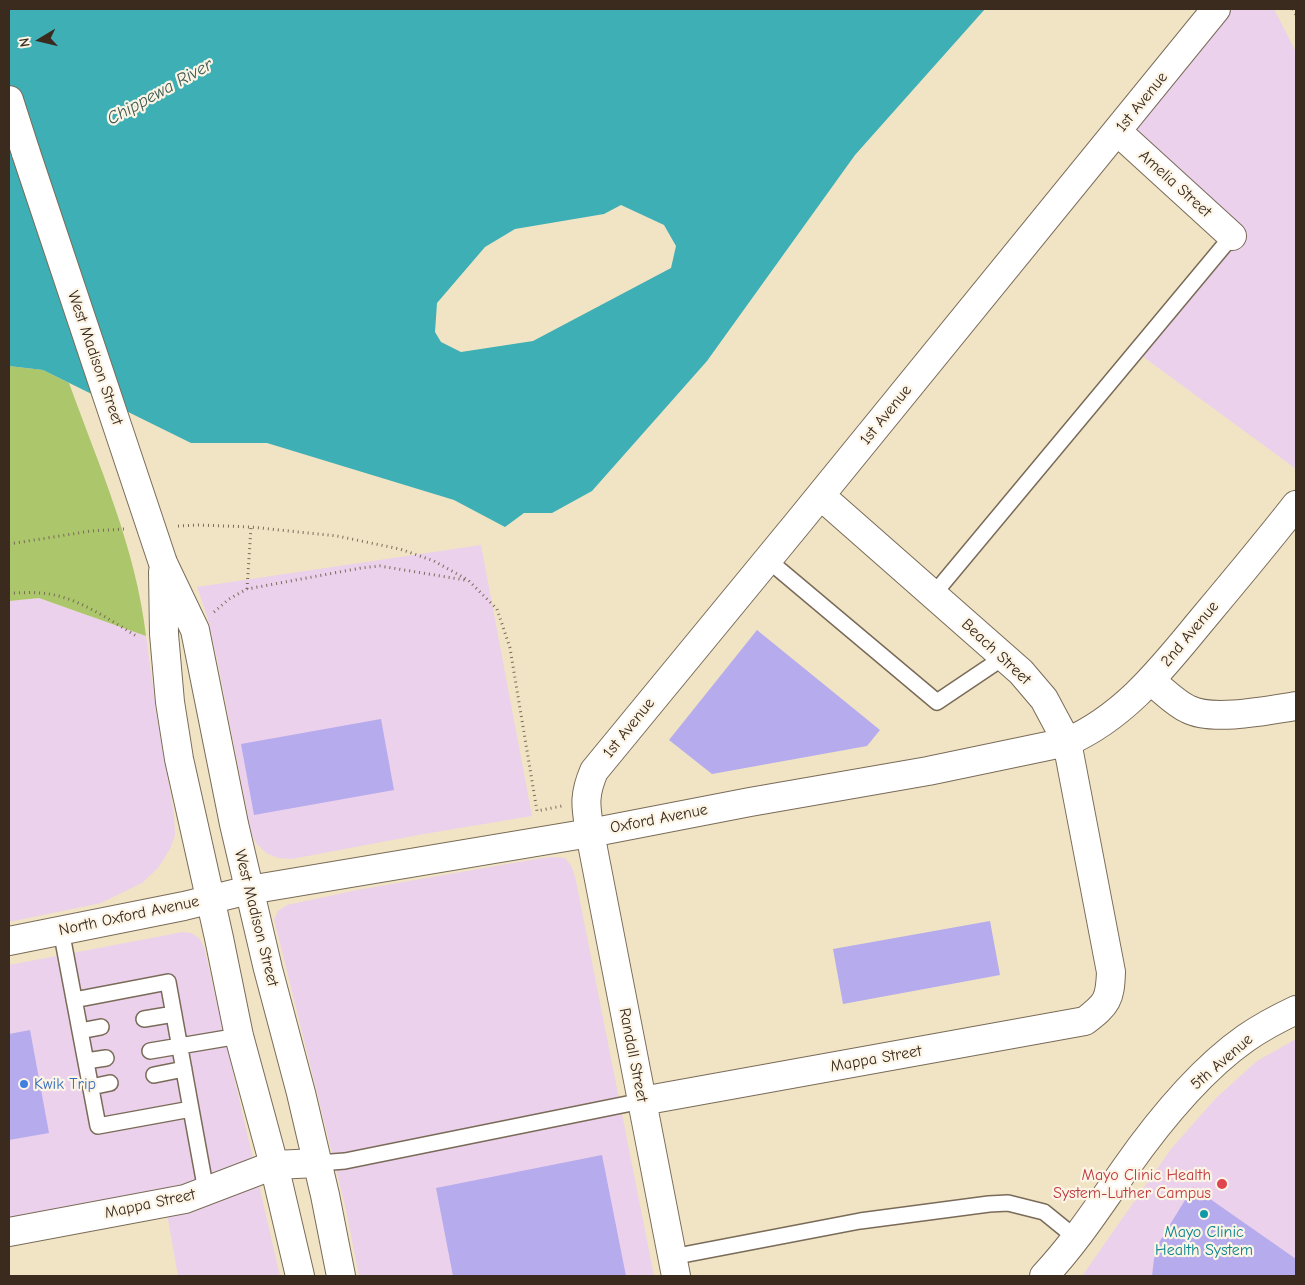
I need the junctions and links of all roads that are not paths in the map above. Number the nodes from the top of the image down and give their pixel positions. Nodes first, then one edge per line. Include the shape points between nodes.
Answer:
1 (1216, 9) edge
2 (9, 100) edge
3 (1118, 132) junction
4 (1232, 236) joint
5 (820, 496) junction
6 (1296, 505) edge
7 (768, 560) junction
8 (163, 564) junction
9 (933, 595) junction
10 (1004, 657) junction
11 (1151, 681) junction
12 (1296, 706) edge
13 (1067, 742) junction
14 (590, 833) junction
15 (249, 890) junction
16 (211, 899) junction
17 (61, 930) junction
18 (9, 941) edge
19 (74, 1000) junction
20 (1104, 1006) joint
21 (1296, 1010) edge
22 (174, 1014) junction
23 (144, 1019) dead end
24 (101, 1027) dead end
25 (80, 1031) junction
26 (239, 1036) junction
27 (180, 1046) junction
28 (150, 1050) dead end
29 (106, 1058) dead end
30 (86, 1061) junction
31 (184, 1069) junction
32 (154, 1075) dead end
33 (110, 1083) dead end
34 (91, 1086) junction
35 (642, 1101) junction
36 (191, 1109) junction
37 (318, 1162) junction
38 (274, 1165) junction
39 (206, 1191) junction
40 (9, 1232) edge
41 (1076, 1238) junction
42 (674, 1266) edge
43 (300, 1276) edge
44 (341, 1276) edge
45 (1044, 1276) edge

1 - 3 street, 1st Avenue
2 - 8 street, West Madison Street, bridge
3 - 4 street, Amelia Street
3 - 5 street, 1st Avenue
4 - 9 lane
5 - 7 street, 1st Avenue
5 - 9 street, Beach Street
6 - 11 street, 2nd Avenue
7 - 10 lane via 937,702
7 - 14 street, 1st Avenue via 594,771 585,803
8 - 15 street, West Madison Street via 195,630
8 - 16 street, West Madison Street via 164,634 170,702 179,759
9 - 10 street, Beach Street
10 - 13 street, Beach Street via 1044,699
11 - 12 street via 1189,710 1200,713 1247,713
11 - 13 street, 2nd Avenue via 1111,716
13 - 14 street, Oxford Avenue
13 - 20 street, Beach Street via 1111,972
14 - 15 street, Oxford Avenue
14 - 35 street, Randall Street
15 - 16 street, North Oxford Avenue
15 - 37 street, West Madison Street
16 - 17 street, North Oxford Avenue
16 - 26 street, West Madison Street
17 - 18 street, North Oxford Avenue
17 - 19 lane
19 - 22 lane via 168,982
19 - 25 lane
20 - 35 street, Mappa Street via 1085,1021
21 - 41 street, 5th Avenue via 1246,1038 1175,1104
22 - 23 lane
22 - 27 lane
24 - 25 lane
25 - 30 lane
26 - 27 lane
26 - 38 street, West Madison Street
27 - 28 lane
27 - 31 lane
29 - 30 lane
30 - 34 lane
31 - 32 lane
31 - 36 lane
33 - 34 lane
34 - 36 lane via 98,1126
35 - 37 lane via 346,1161
35 - 42 street, Randall Street
36 - 39 lane
37 - 38 street, Mappa Street
37 - 44 street, West Madison Street
38 - 39 street, Mappa Street
38 - 43 street, West Madison Street
39 - 40 street, Mappa Street via 179,1200
41 - 42 lane via 1044,1212 1008,1204 988,1204 860,1221
41 - 45 street, 5th Avenue

